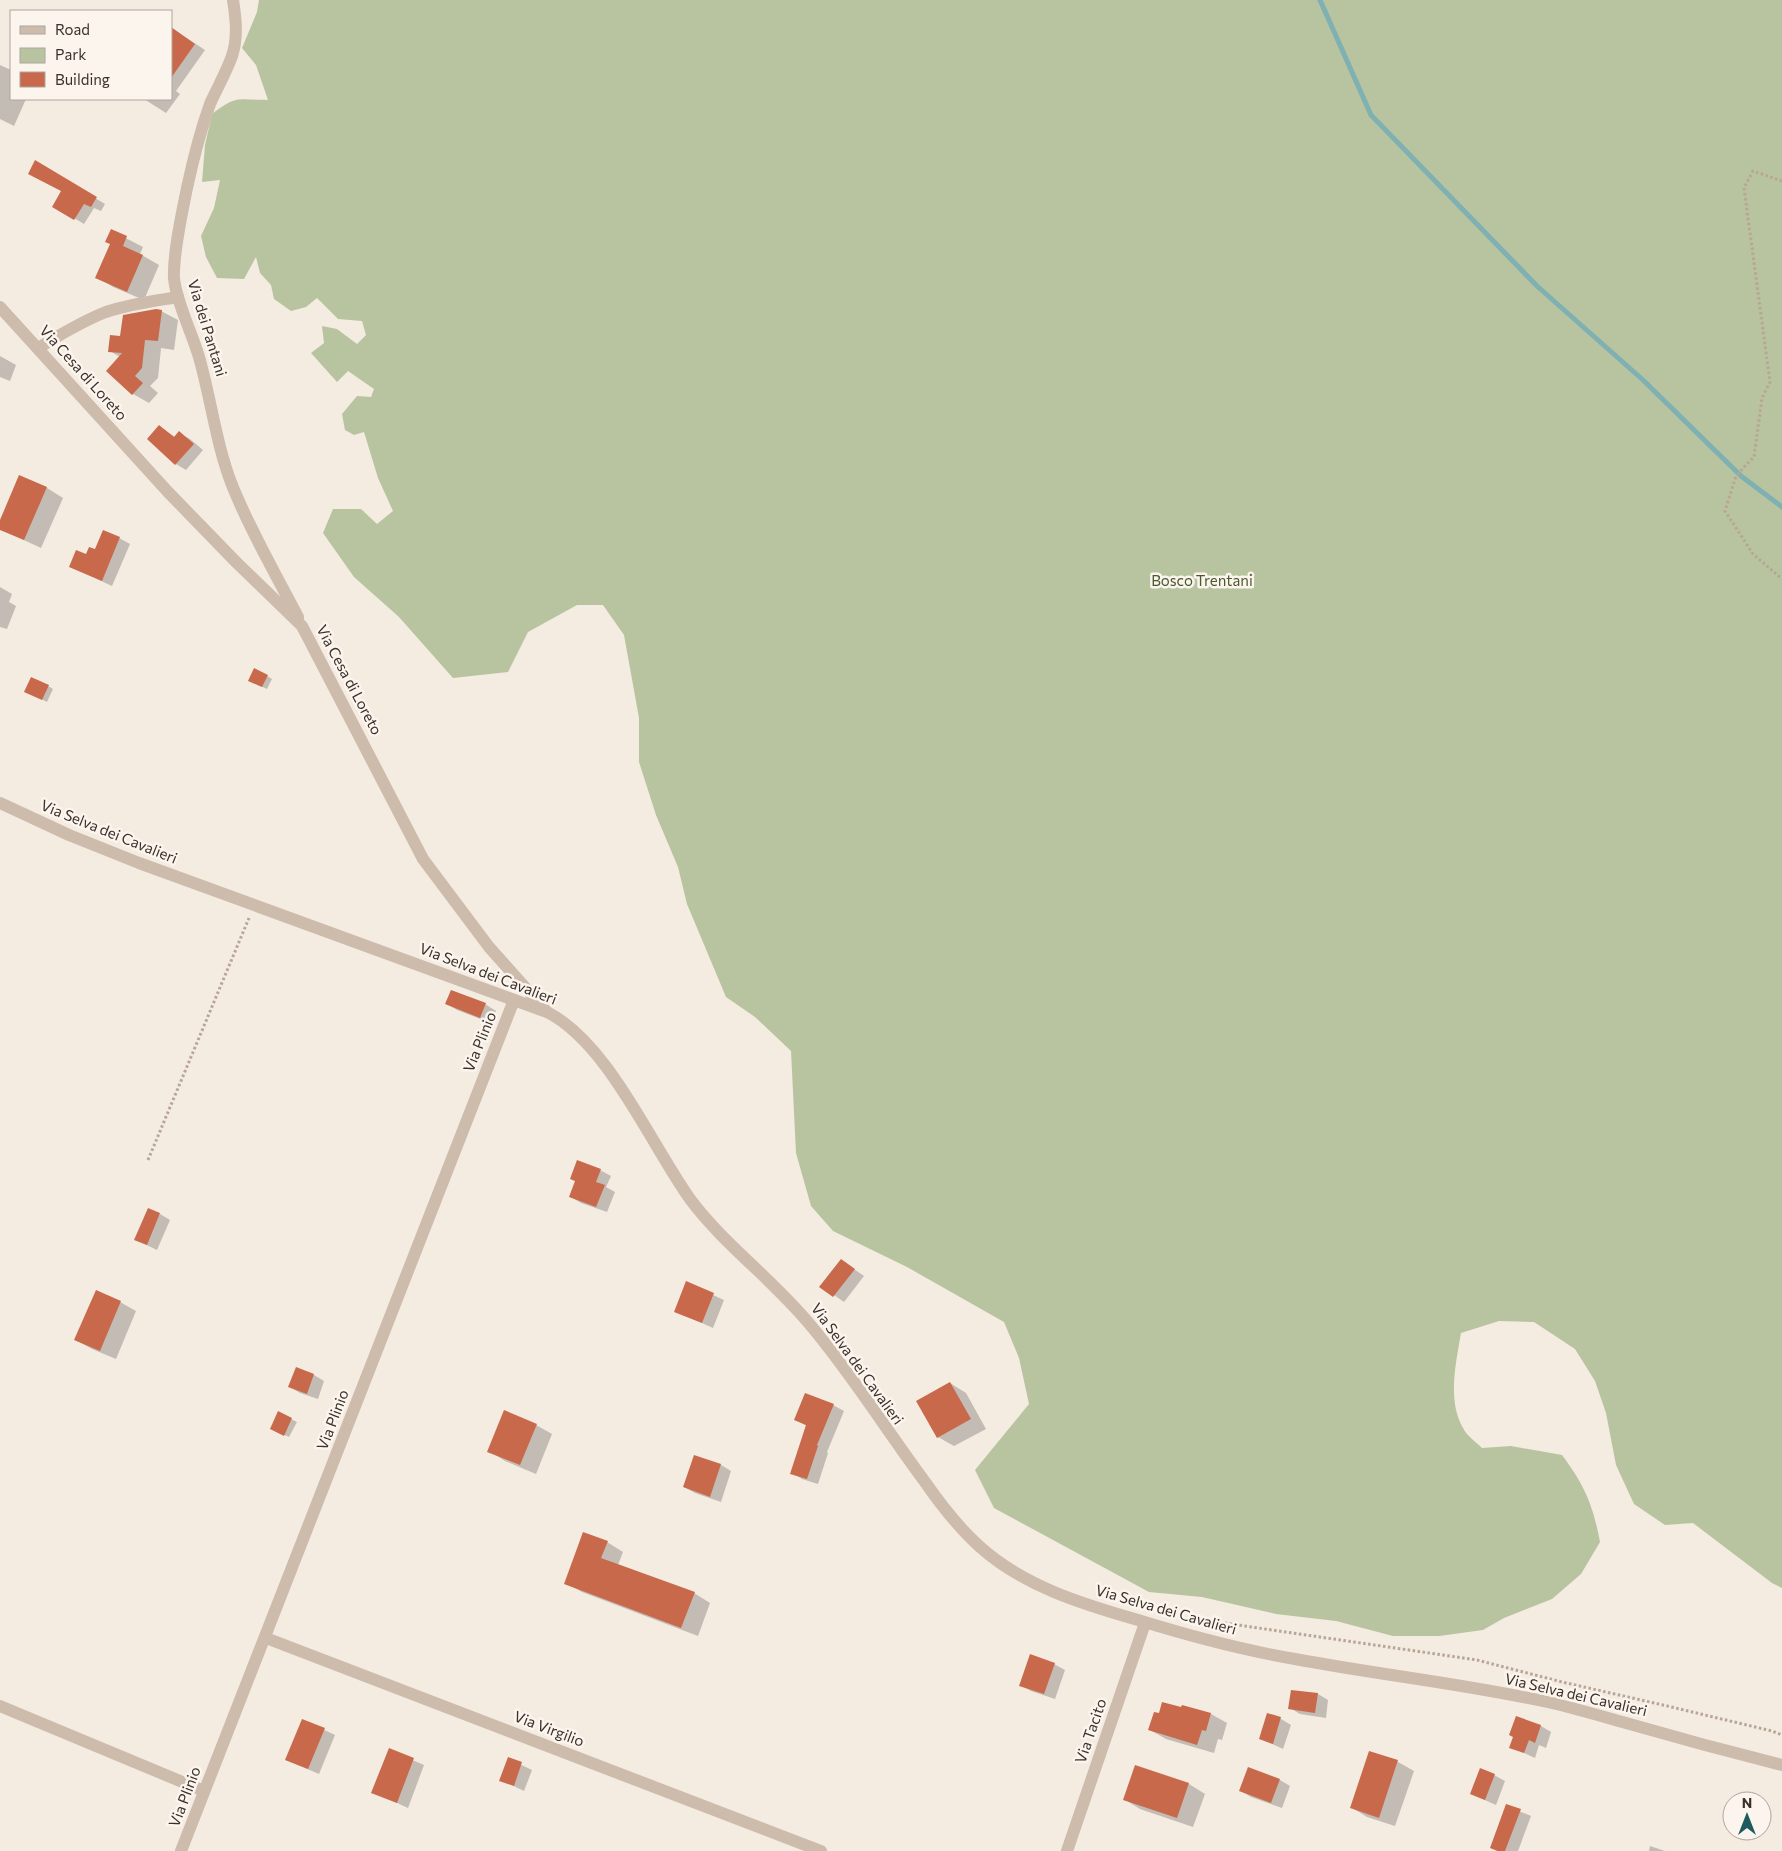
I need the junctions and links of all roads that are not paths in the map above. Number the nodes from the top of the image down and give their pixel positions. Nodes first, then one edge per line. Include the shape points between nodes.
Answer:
1 (233, 0) edge
2 (178, 297) junction
3 (0, 307) edge
4 (38, 348) junction
5 (302, 626) junction
6 (0, 804) edge
7 (514, 1000) junction
8 (547, 1012) junction
9 (1146, 1623) junction
10 (266, 1638) junction
11 (0, 1706) edge
12 (1782, 1765) edge
13 (204, 1791) junction
14 (181, 1851) edge
15 (821, 1851) edge
16 (1067, 1851) edge

1 - 2 street, Via dei Pantani via 236,31 232,57 210,104 187,190 174,269
2 - 4 street via 107,312
2 - 5 street, Via dei Pantani via 198,355 232,484
3 - 4 street, Via Cesa di Loreto
4 - 5 street, Via Cesa di Loreto via 200,525
5 - 8 street, Via Cesa di Loreto via 423,858 489,947
6 - 7 street, Via Selva dei Cavalieri via 139,864
7 - 8 street, Via Selva dei Cavalieri
7 - 10 street, Via Plinio
8 - 9 street, Via Selva dei Cavalieri via 574,1030 598,1058 690,1199 811,1325 943,1507 970,1537 999,1562 1030,1581 1086,1604
9 - 12 street, Via Selva dei Cavalieri via 1294,1660 1551,1703
9 - 16 street, Via Tacito
10 - 13 street, Via Plinio
10 - 15 street, Via Virgilio
11 - 13 street
13 - 14 street, Via Plinio

